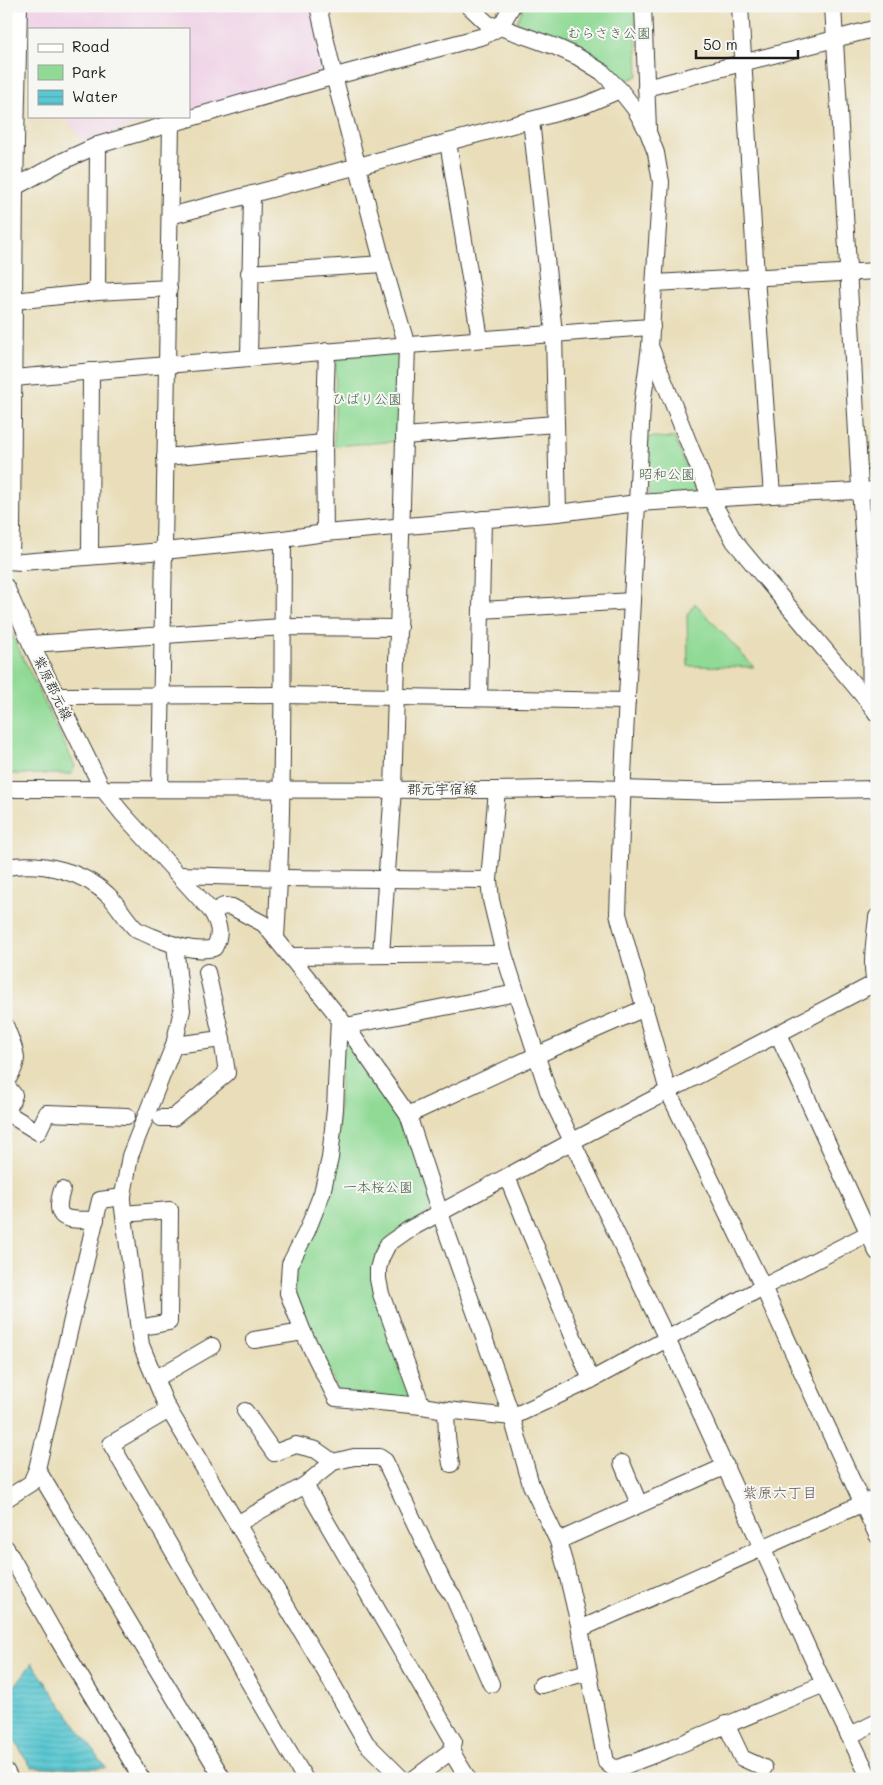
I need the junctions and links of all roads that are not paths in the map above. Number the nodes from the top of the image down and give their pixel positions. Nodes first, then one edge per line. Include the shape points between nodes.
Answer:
1 (19, 6) edge
2 (318, 6) edge
3 (469, 6) edge
4 (512, 6) edge
5 (643, 6) edge
6 (740, 6) edge
7 (833, 6) edge
8 (500, 27) junction
9 (877, 28) edge
10 (835, 39) junction
11 (743, 63) junction
12 (334, 76) junction
13 (646, 88) junction
14 (620, 90) junction
15 (188, 118) edge
16 (190, 118) edge
17 (531, 120) junction
18 (171, 123) junction
19 (648, 132) junction
20 (448, 142) junction
21 (98, 145) junction
22 (358, 166) junction
23 (10, 193) edge
24 (252, 194) junction
25 (170, 216) junction
26 (382, 264) junction
27 (877, 271) edge
28 (848, 272) junction
29 (249, 273) junction
30 (756, 277) junction
31 (655, 283) junction
32 (169, 288) junction
33 (97, 292) junction
34 (14, 301) junction
35 (652, 327) junction
36 (554, 333) junction
37 (480, 339) junction
38 (407, 346) junction
39 (650, 346) junction
40 (327, 351) junction
41 (249, 358) junction
42 (166, 366) junction
43 (91, 371) junction
44 (13, 378) junction
45 (555, 424) junction
46 (404, 436) junction
47 (324, 443) junction
48 (165, 457) junction
49 (860, 490) junction
50 (877, 490) edge
51 (772, 495) junction
52 (710, 499) junction
53 (637, 504) junction
54 (558, 513) junction
55 (483, 519) junction
56 (402, 527) junction
57 (325, 533) junction
58 (283, 539) junction
59 (163, 551) junction
60 (6, 554) edge
61 (90, 556) junction
62 (6, 560) edge
63 (6, 587) edge
64 (632, 601) junction
65 (481, 610) junction
66 (283, 627) junction
67 (399, 628) junction
68 (161, 635) junction
69 (31, 644) junction
70 (282, 695) junction
71 (56, 696) junction
72 (160, 696) junction
73 (396, 697) junction
74 (479, 698) junction
75 (627, 701) junction
76 (875, 706) edge
77 (102, 788) junction
78 (622, 788) junction
79 (6, 789) edge
80 (160, 789) junction
81 (282, 789) junction
82 (393, 789) junction
83 (877, 789) edge
84 (497, 790) junction
85 (6, 867) edge
86 (178, 875) junction
87 (280, 878) junction
88 (388, 878) junction
89 (488, 880) junction
90 (212, 912) junction
91 (877, 917) edge
92 (276, 938) junction
93 (175, 946) junction
94 (381, 954) junction
95 (504, 954) junction
96 (290, 956) junction
97 (207, 972) dead end
98 (876, 985) edge
99 (516, 993) junction
100 (645, 1008) junction
101 (342, 1022) junction
102 (6, 1027) edge
103 (778, 1034) junction
104 (222, 1039) junction
105 (174, 1046) junction
106 (535, 1056) junction
107 (6, 1084) edge
108 (668, 1091) junction
109 (408, 1115) junction
110 (127, 1116) dead end
111 (161, 1118) dead end
112 (572, 1142) junction
113 (506, 1178) junction
114 (62, 1190) dead end
115 (123, 1196) junction
116 (440, 1213) junction
117 (124, 1214) junction
118 (96, 1220) junction
119 (873, 1232) edge
120 (877, 1252) edge
121 (764, 1287) junction
122 (139, 1328) junction
123 (303, 1332) junction
124 (667, 1339) junction
125 (254, 1340) dead end
126 (212, 1346) dead end
127 (155, 1379) junction
128 (591, 1380) junction
129 (422, 1406) junction
130 (169, 1410) junction
131 (446, 1410) junction
132 (245, 1411) dead end
133 (512, 1417) junction
134 (334, 1462) junction
135 (622, 1463) dead end
136 (451, 1464) dead end
137 (726, 1466) junction
138 (37, 1469) junction
139 (305, 1485) junction
140 (6, 1499) edge
141 (869, 1500) edge
142 (639, 1504) junction
143 (237, 1524) junction
144 (877, 1535) edge
145 (558, 1541) junction
146 (6, 1548) edge
147 (762, 1548) junction
148 (580, 1629) junction
149 (588, 1672) junction
150 (491, 1684) dead end
151 (824, 1684) junction
152 (541, 1685) dead end
153 (877, 1722) edge
154 (726, 1724) junction
155 (849, 1736) junction
156 (451, 1750) junction
157 (764, 1768) dead end
158 (6, 1771) edge
159 (10, 1779) edge
160 (142, 1779) edge
161 (223, 1779) edge
162 (305, 1779) edge
163 (402, 1779) edge
164 (414, 1779) edge
165 (468, 1779) edge
166 (870, 1779) edge

1 - 23 street
2 - 12 street
3 - 8 street via 488,24
4 - 8 street
5 - 13 street
6 - 11 street
7 - 10 street
8 - 12 street via 484,36
8 - 14 street via 578,57 602,72
9 - 10 street
10 - 11 street
10 - 28 street
11 - 13 street
11 - 30 street
12 - 16 street
12 - 22 street
13 - 19 street
14 - 17 street via 585,105
14 - 19 street
15 - 18 street
17 - 20 street
17 - 36 street
18 - 21 street
18 - 25 street
19 - 31 street via 661,182
20 - 22 street
20 - 37 street
21 - 23 street via 63,161
21 - 33 street
22 - 24 street
22 - 26 street
23 - 34 street
24 - 25 street
24 - 29 street
25 - 32 street
26 - 29 street
26 - 38 street
27 - 28 street
28 - 30 street
28 - 49 street
29 - 41 street
30 - 31 street
30 - 51 street
31 - 35 street
32 - 33 street
32 - 42 street
33 - 34 street
34 - 44 street
35 - 36 street
35 - 39 street
36 - 37 street
36 - 45 street
37 - 38 street
38 - 40 street
38 - 46 street
39 - 52 street
39 - 53 street via 642,406
40 - 41 street
40 - 47 street
41 - 42 street
42 - 43 street
42 - 48 street
43 - 44 street
43 - 61 street
44 - 60 street via 11,551
45 - 46 street
45 - 54 street
46 - 56 street
47 - 48 street
47 - 57 street
48 - 59 street
49 - 50 street
49 - 51 street
49 - 76 street
51 - 52 street
52 - 53 street
52 - 76 street via 734,541
53 - 54 street
53 - 64 street
54 - 55 street
55 - 56 street
55 - 65 street
56 - 57 street
56 - 67 street
57 - 58 street
58 - 59 street
58 - 66 street
59 - 61 street
59 - 68 street
61 - 62 street via 22,562
63 - 69 street, 紫原郡元線
64 - 65 street
64 - 75 street
65 - 74 street
66 - 67 street
66 - 68 street
66 - 70 street
67 - 73 street
68 - 69 street
68 - 72 street
69 - 71 street, 紫原郡元線
70 - 72 street
70 - 73 street
70 - 81 street
71 - 72 street
71 - 77 street, 紫原郡元線
72 - 80 street
73 - 74 street
73 - 82 street
74 - 75 street
75 - 78 street
77 - 79 street, 郡元宇宿線
77 - 80 street, 郡元宇宿線
77 - 86 street, 紫原郡元線
78 - 83 street, 郡元宇宿線 via 718,792
78 - 84 street, 郡元宇宿線
78 - 100 street via 618,914
80 - 81 street, 郡元宇宿線
81 - 82 street, 郡元宇宿線
81 - 87 street
82 - 84 street, 郡元宇宿線
82 - 88 street
84 - 89 street
85 - 93 street via 48,867 84,879 108,896 136,929
86 - 87 street
86 - 90 street, 紫原郡元線
87 - 88 street
87 - 92 street
88 - 89 street
88 - 94 street
89 - 95 street
90 - 92 street via 224,906 232,907 264,924
90 - 93 street via 219,926 220,938 214,948 204,950
91 - 98 street
92 - 96 street
93 - 105 street via 182,1010
94 - 95 street
94 - 96 street
95 - 99 street
96 - 101 street
97 - 104 street
98 - 103 street
99 - 101 street
99 - 106 street
100 - 106 street
100 - 108 street
101 - 109 street
101 - 123 street via 330,1158 322,1193 290,1264 288,1293
102 - 107 street via 17,1058
103 - 108 street
103 - 119 street
104 - 105 street
104 - 111 street via 226,1073 173,1118
105 - 115 street via 130,1156
106 - 109 street
106 - 112 street
107 - 110 street via 14,1095 7,1113 38,1132 48,1113
108 - 112 street
108 - 121 street
109 - 116 street
112 - 113 street
112 - 124 street
113 - 116 street
113 - 128 street
114 - 118 street via 59,1212 62,1217
115 - 117 street
115 - 118 street via 100,1200
116 - 129 street via 388,1244 378,1269 381,1294
116 - 133 street
117 - 122 street
117 - 122 street via 170,1210 169,1322
118 - 138 street
119 - 120 street
119 - 121 street
121 - 124 street
121 - 141 street
122 - 127 street via 141,1345
123 - 125 street
123 - 129 street via 336,1398
124 - 128 street
124 - 137 street
126 - 127 street
127 - 130 street
128 - 133 street
129 - 131 street
130 - 143 street
130 - 162 street via 111,1444
131 - 133 street
131 - 136 street
132 - 134 street via 274,1453 296,1445 316,1450
133 - 145 street via 531,1485
134 - 139 street
134 - 150 street via 354,1457 379,1457 385,1461 444,1584 453,1596
135 - 142 street
137 - 142 street
137 - 147 street
138 - 140 street via 31,1483
138 - 161 street
139 - 143 street
139 - 156 street via 454,1742
141 - 144 street
141 - 147 street
142 - 145 street
143 - 163 street via 366,1743
145 - 148 street
146 - 160 street
147 - 148 street
147 - 151 street
148 - 149 street
149 - 152 street
149 - 154 street via 606,1762 612,1767 619,1768
151 - 154 street
151 - 155 street
153 - 155 street
154 - 157 street via 742,1758
155 - 166 street
156 - 164 street
156 - 165 street
158 - 159 street

